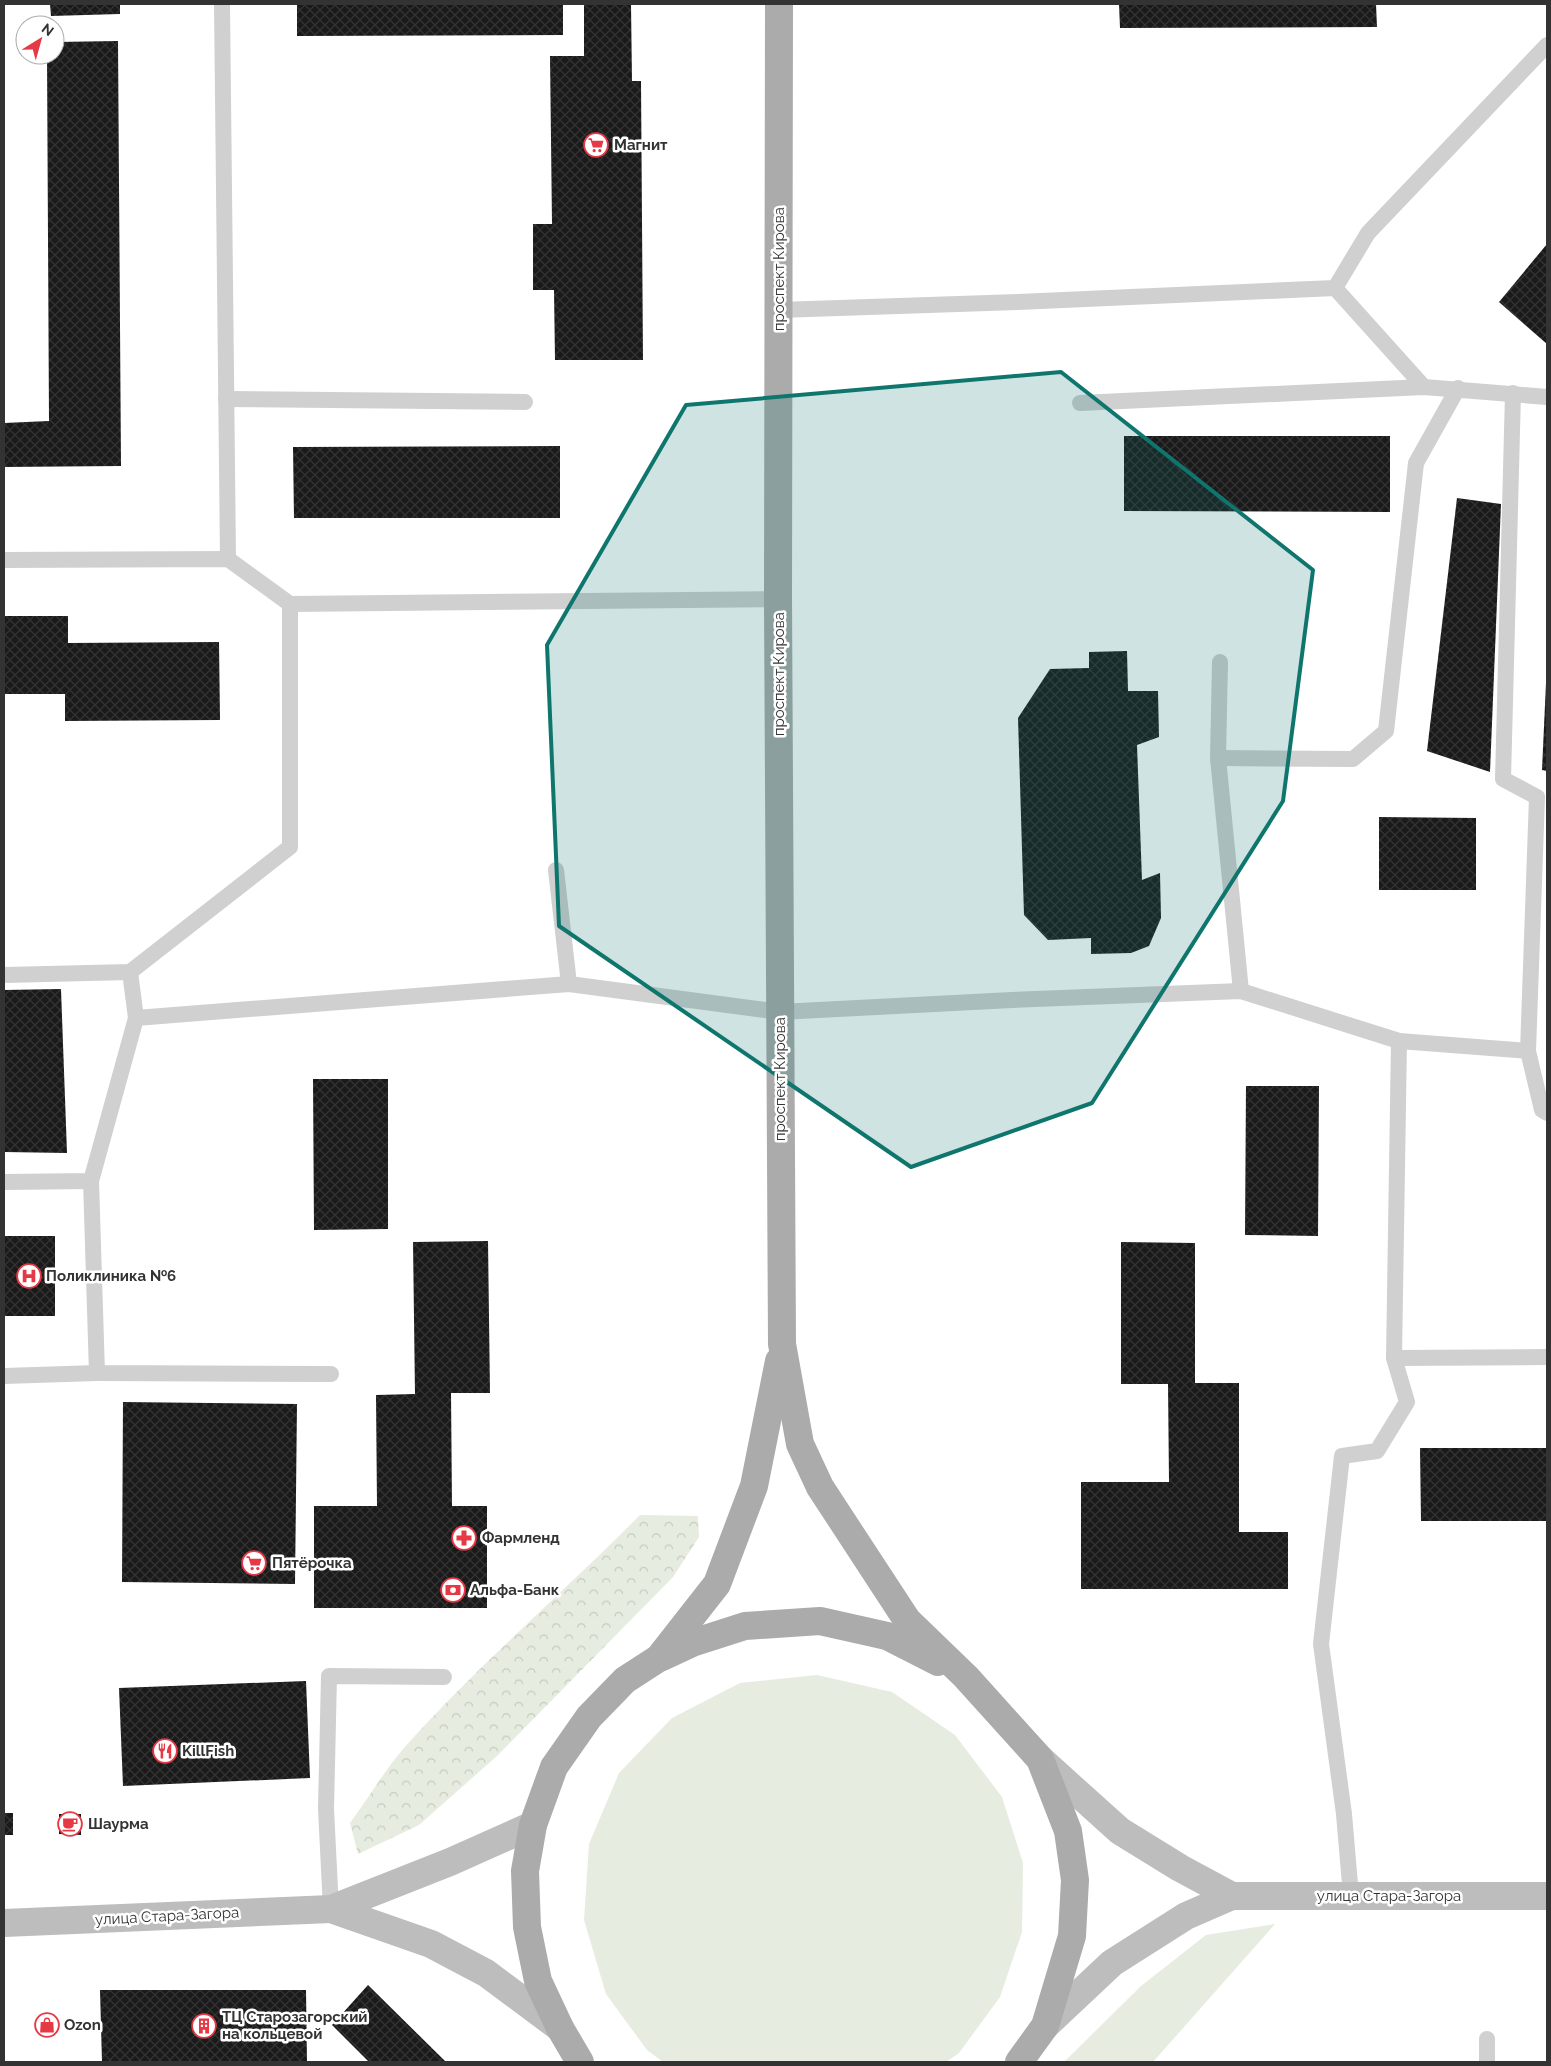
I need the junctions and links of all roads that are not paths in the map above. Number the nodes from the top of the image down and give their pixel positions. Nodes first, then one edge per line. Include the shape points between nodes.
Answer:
1 (222, 4) edge
2 (779, 4) edge
3 (1547, 45) edge
4 (1335, 288) junction
5 (780, 310) junction
6 (1424, 387) junction
7 (1458, 388) junction
8 (1513, 393) junction
9 (1547, 397) edge
10 (226, 400) junction
11 (524, 402) dead end
12 (1080, 403) dead end
13 (228, 559) junction
14 (4, 560) edge
15 (778, 599) junction
16 (290, 604) junction
17 (1220, 662) dead end
18 (1218, 758) junction
19 (556, 870) dead end
20 (130, 972) junction
21 (4, 975) edge
22 (569, 984) junction
23 (1241, 991) junction
24 (780, 1012) junction
25 (136, 1018) junction
26 (1399, 1041) junction
27 (1528, 1051) junction
28 (1547, 1113) edge
29 (91, 1181) junction
30 (4, 1182) edge
31 (782, 1344) junction
32 (1547, 1357) edge
33 (1394, 1358) junction
34 (97, 1373) junction
35 (331, 1374) dead end
36 (4, 1376) edge
37 (660, 1658) junction
38 (444, 1677) dead end
39 (966, 1677) junction
40 (1040, 1759) junction
41 (532, 1825) junction
42 (1232, 1896) junction
43 (1351, 1896) junction
44 (1547, 1896) edge
45 (331, 1909) junction
46 (4, 1923) edge
47 (1045, 2026) junction
48 (560, 2028) junction
49 (1487, 2039) dead end
50 (580, 2062) edge
51 (1019, 2062) edge
52 (1487, 2062) edge

1 - 10 lane
2 - 5 main road, проспект Кирова
3 - 4 lane via 1368,233
4 - 5 lane
4 - 6 lane
5 - 15 main road, проспект Кирова
6 - 7 lane
6 - 12 lane
7 - 8 lane
7 - 18 lane via 1416,463 1386,731 1353,759
8 - 9 lane
8 - 27 lane via 1503,779 1537,797
10 - 11 lane
10 - 13 lane
13 - 14 lane
13 - 16 lane
15 - 16 lane
15 - 24 main road, проспект Кирова
16 - 20 lane via 290,847
17 - 18 lane
18 - 23 lane
19 - 22 lane
20 - 21 lane
20 - 25 lane
22 - 24 lane
22 - 25 lane
23 - 24 lane
23 - 26 lane
24 - 31 main road, проспект Кирова
25 - 29 lane
26 - 27 lane
26 - 33 lane
27 - 28 lane via 1542,1110
29 - 30 lane
29 - 34 lane
31 - 37 main road via 754,1486 717,1584
31 - 39 main road via 800,1444 820,1487 907,1620
32 - 33 lane
33 - 43 lane via 1407,1402 1377,1451 1342,1456 1321,1644 1344,1814
34 - 35 lane
34 - 36 lane
37 - 39 main road via 692,1643 745,1626 820,1621 887,1636
37 - 41 main road via 625,1680 589,1717 554,1767
38 - 45 lane via 329,1676 326,1809
39 - 40 main road
40 - 42 main road via 1120,1831
40 - 47 main road via 1068,1831 1075,1880 1072,1936
41 - 45 main road via 450,1862
41 - 48 main road via 525,1871 527,1927 538,1981
42 - 43 main road, улица Стара-Загора
42 - 47 main road via 1186,1916 1112,1963
43 - 44 main road, улица Стара-Загора
45 - 46 main road, улица Стара-Загора
45 - 48 main road via 431,1944 486,1973
47 - 51 main road
48 - 50 main road
49 - 52 lane

